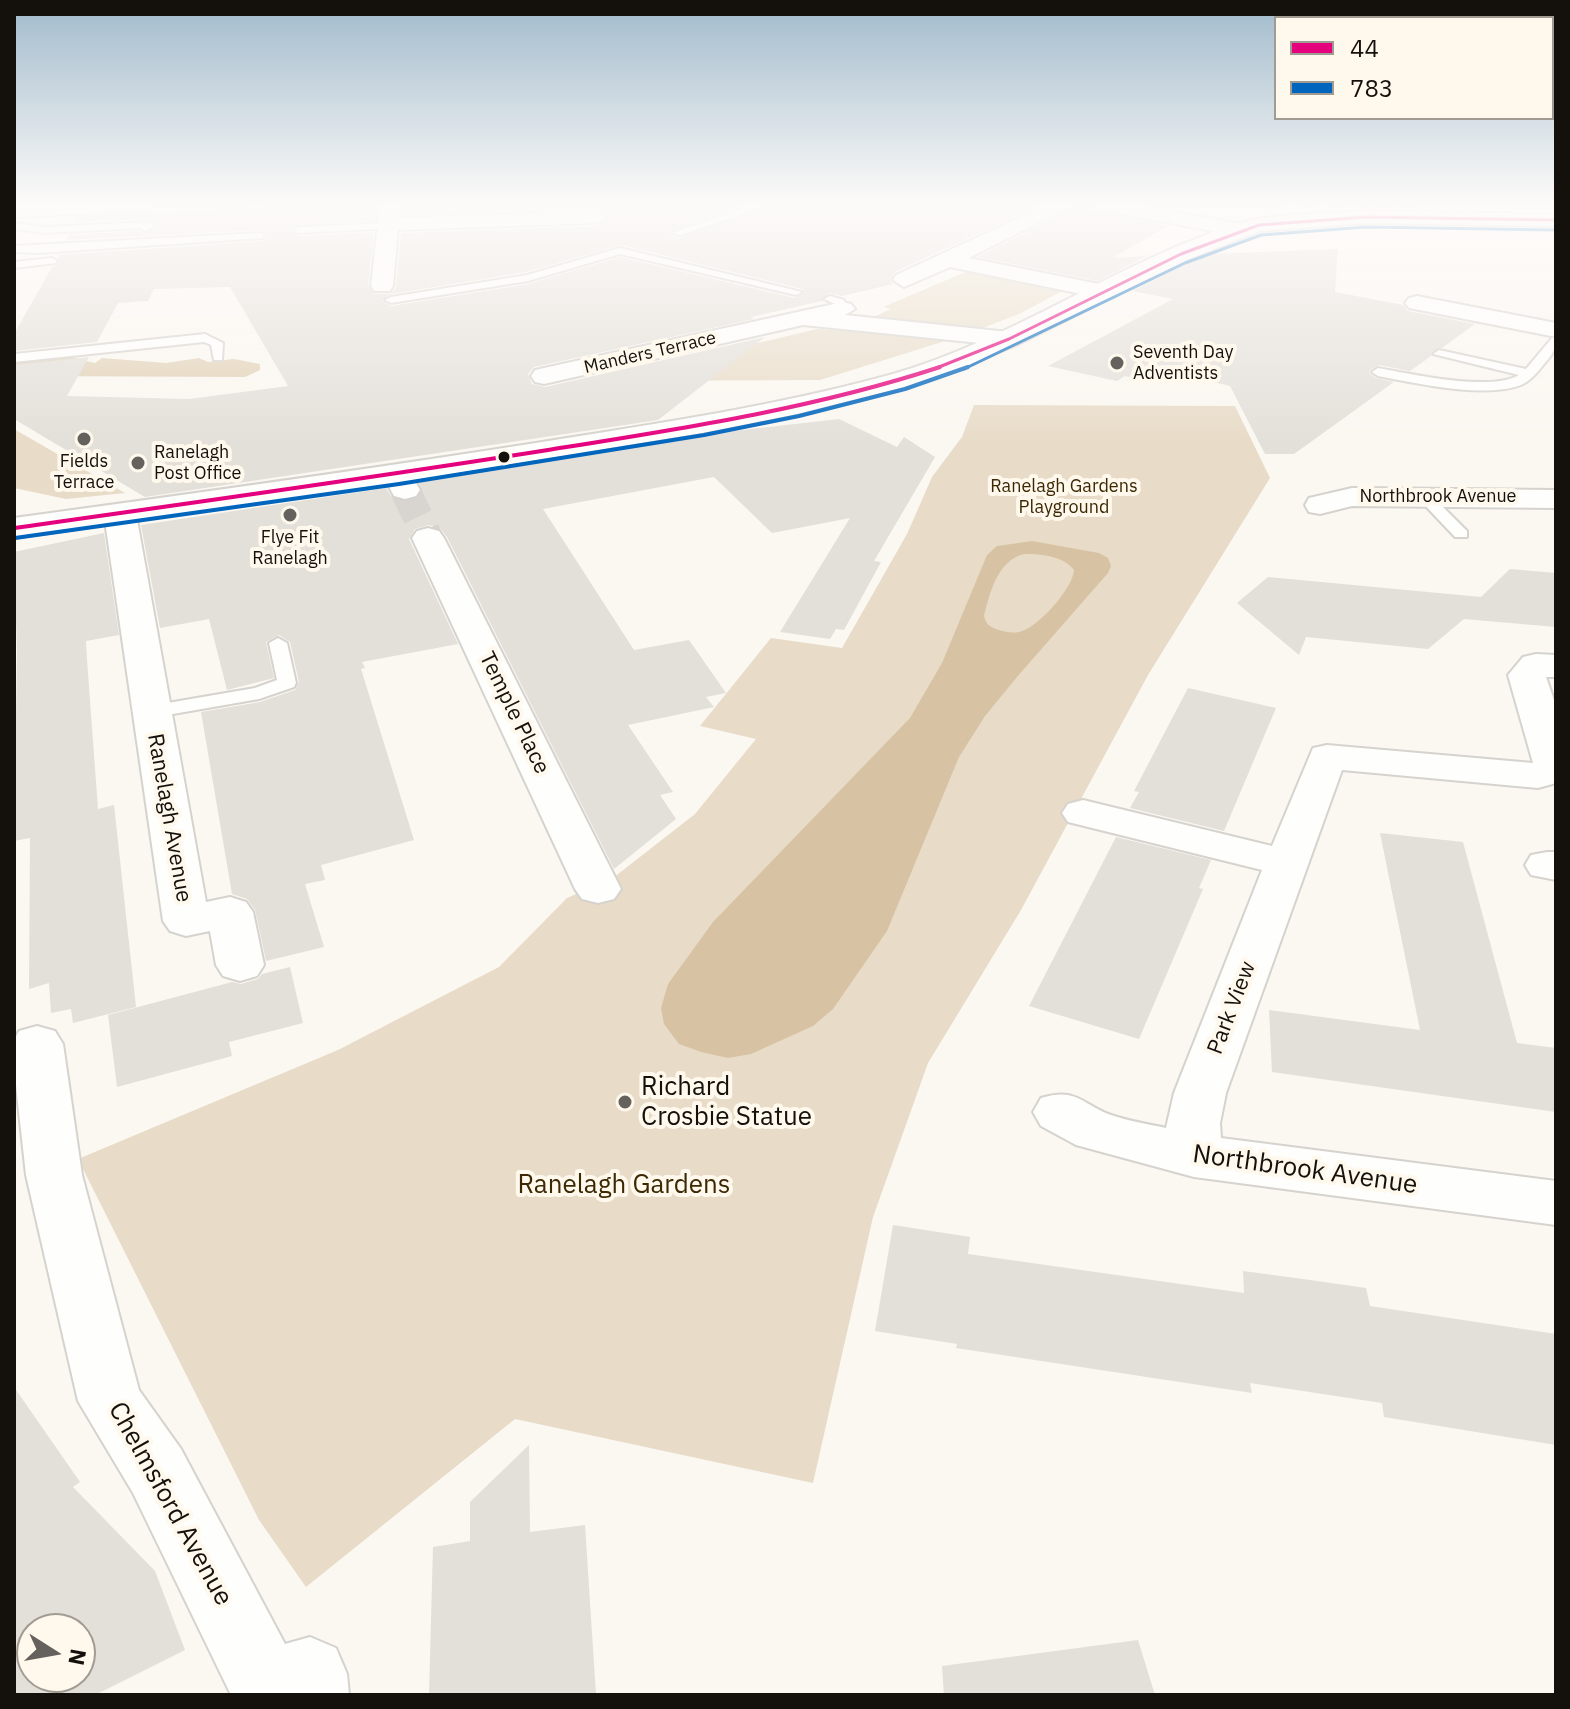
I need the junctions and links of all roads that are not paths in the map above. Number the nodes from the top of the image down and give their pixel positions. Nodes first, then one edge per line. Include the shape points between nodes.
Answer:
1 (387, 285) edge
2 (465, 285) edge
3 (765, 285) edge
4 (1070, 285) edge
5 (1120, 285) edge
6 (796, 292) dead end
7 (1106, 292) junction
8 (387, 293) joint
9 (1417, 303) dead end
10 (836, 304) dead end
11 (803, 319) junction
12 (1556, 330) edge
13 (1009, 339) junction
14 (1556, 341) edge
15 (1439, 354) dead end
16 (218, 357) dead end
17 (14, 358) edge
18 (1378, 372) dead end
19 (544, 376) dead end
20 (1523, 377) junction
21 (1424, 496) junction
22 (1556, 499) edge
23 (14, 505) edge
24 (1320, 505) dead end
25 (109, 515) junction
26 (14, 528) edge
27 (1461, 534) dead end
28 (428, 538) tunnel mouth
29 (278, 643) dead end
30 (1556, 666) edge
31 (150, 712) junction
32 (1083, 813) dead end
33 (1287, 863) junction
34 (598, 889) dead end
35 (240, 965) dead end
36 (37, 1044) dead end
37 (1060, 1112) dead end
38 (1194, 1156) junction
39 (1556, 1203) edge
40 (277, 1692) edge

1 - 8 street
2 - 8 lane
3 - 6 lane
4 - 7 street
5 - 7 street
7 - 13 street
9 - 12 street
10 - 11 street, Manders Terrace
11 - 13 street, Manders Terrace
11 - 19 street, Manders Terrace
13 - 25 street via 955,362 856,391 723,421 401,482
14 - 20 lane
15 - 20 lane
16 - 17 lane via 217,343 205,338
18 - 20 lane via 1419,381 1512,384
21 - 22 street, Northbrook Avenue
21 - 24 street, Northbrook Avenue via 1352,497
21 - 27 lane
23 - 25 street
25 - 26 street
25 - 31 street, Ranelagh Avenue
28 - 34 street, Temple Place
29 - 31 lane, Ranelagh Avenue via 287,683
30 - 33 street, Park View via 1536,665 1527,675 1554,769 1538,776 1327,757
31 - 35 street, Ranelagh Avenue via 186,921 230,912
32 - 33 street
33 - 38 street, Park View via 1200,1093 1193,1123
36 - 40 street, Chelmsford Avenue via 54,1175 110,1401 157,1471
37 - 38 street, Northbrook Avenue via 1095,1131
38 - 39 street, Northbrook Avenue

